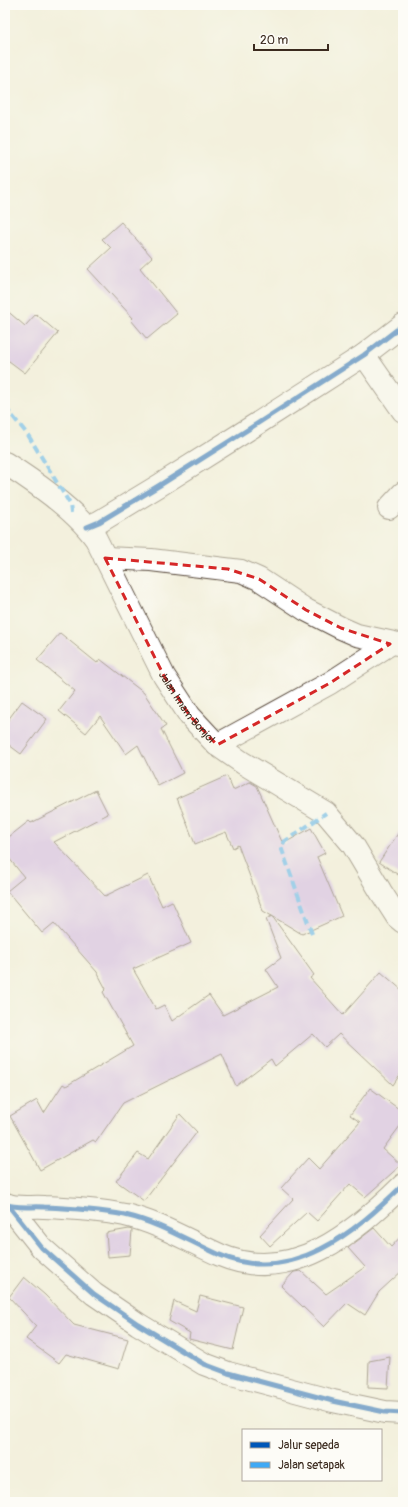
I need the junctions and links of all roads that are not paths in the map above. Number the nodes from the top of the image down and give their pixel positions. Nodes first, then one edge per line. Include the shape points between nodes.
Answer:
1 (403, 325) edge
2 (364, 355) junction
3 (403, 411) edge
4 (5, 463) edge
5 (87, 526) junction
6 (105, 558) junction
7 (397, 644) edge
8 (217, 745) junction
9 (403, 922) edge
10 (403, 1185) edge
11 (6, 1205) edge
12 (403, 1413) edge

1 - 2 street
2 - 3 street
2 - 5 street via 160,485 99,522
4 - 5 street, Jalan Imam Bonjol via 29,478
5 - 6 street, Jalan Imam Bonjol
6 - 7 street via 151,560 241,572 259,579 306,610 341,628 357,635
6 - 8 street, Jalan Imam Bonjol via 164,676 190,716
7 - 8 street
8 - 9 street, Jalan Imam Bonjol via 242,763 326,813 354,845 397,917
10 - 11 street via 352,1230 319,1251 292,1261 274,1263 254,1263 221,1255 154,1223 123,1215
11 - 12 street via 42,1248 94,1294 204,1364 228,1373 333,1401 385,1412

